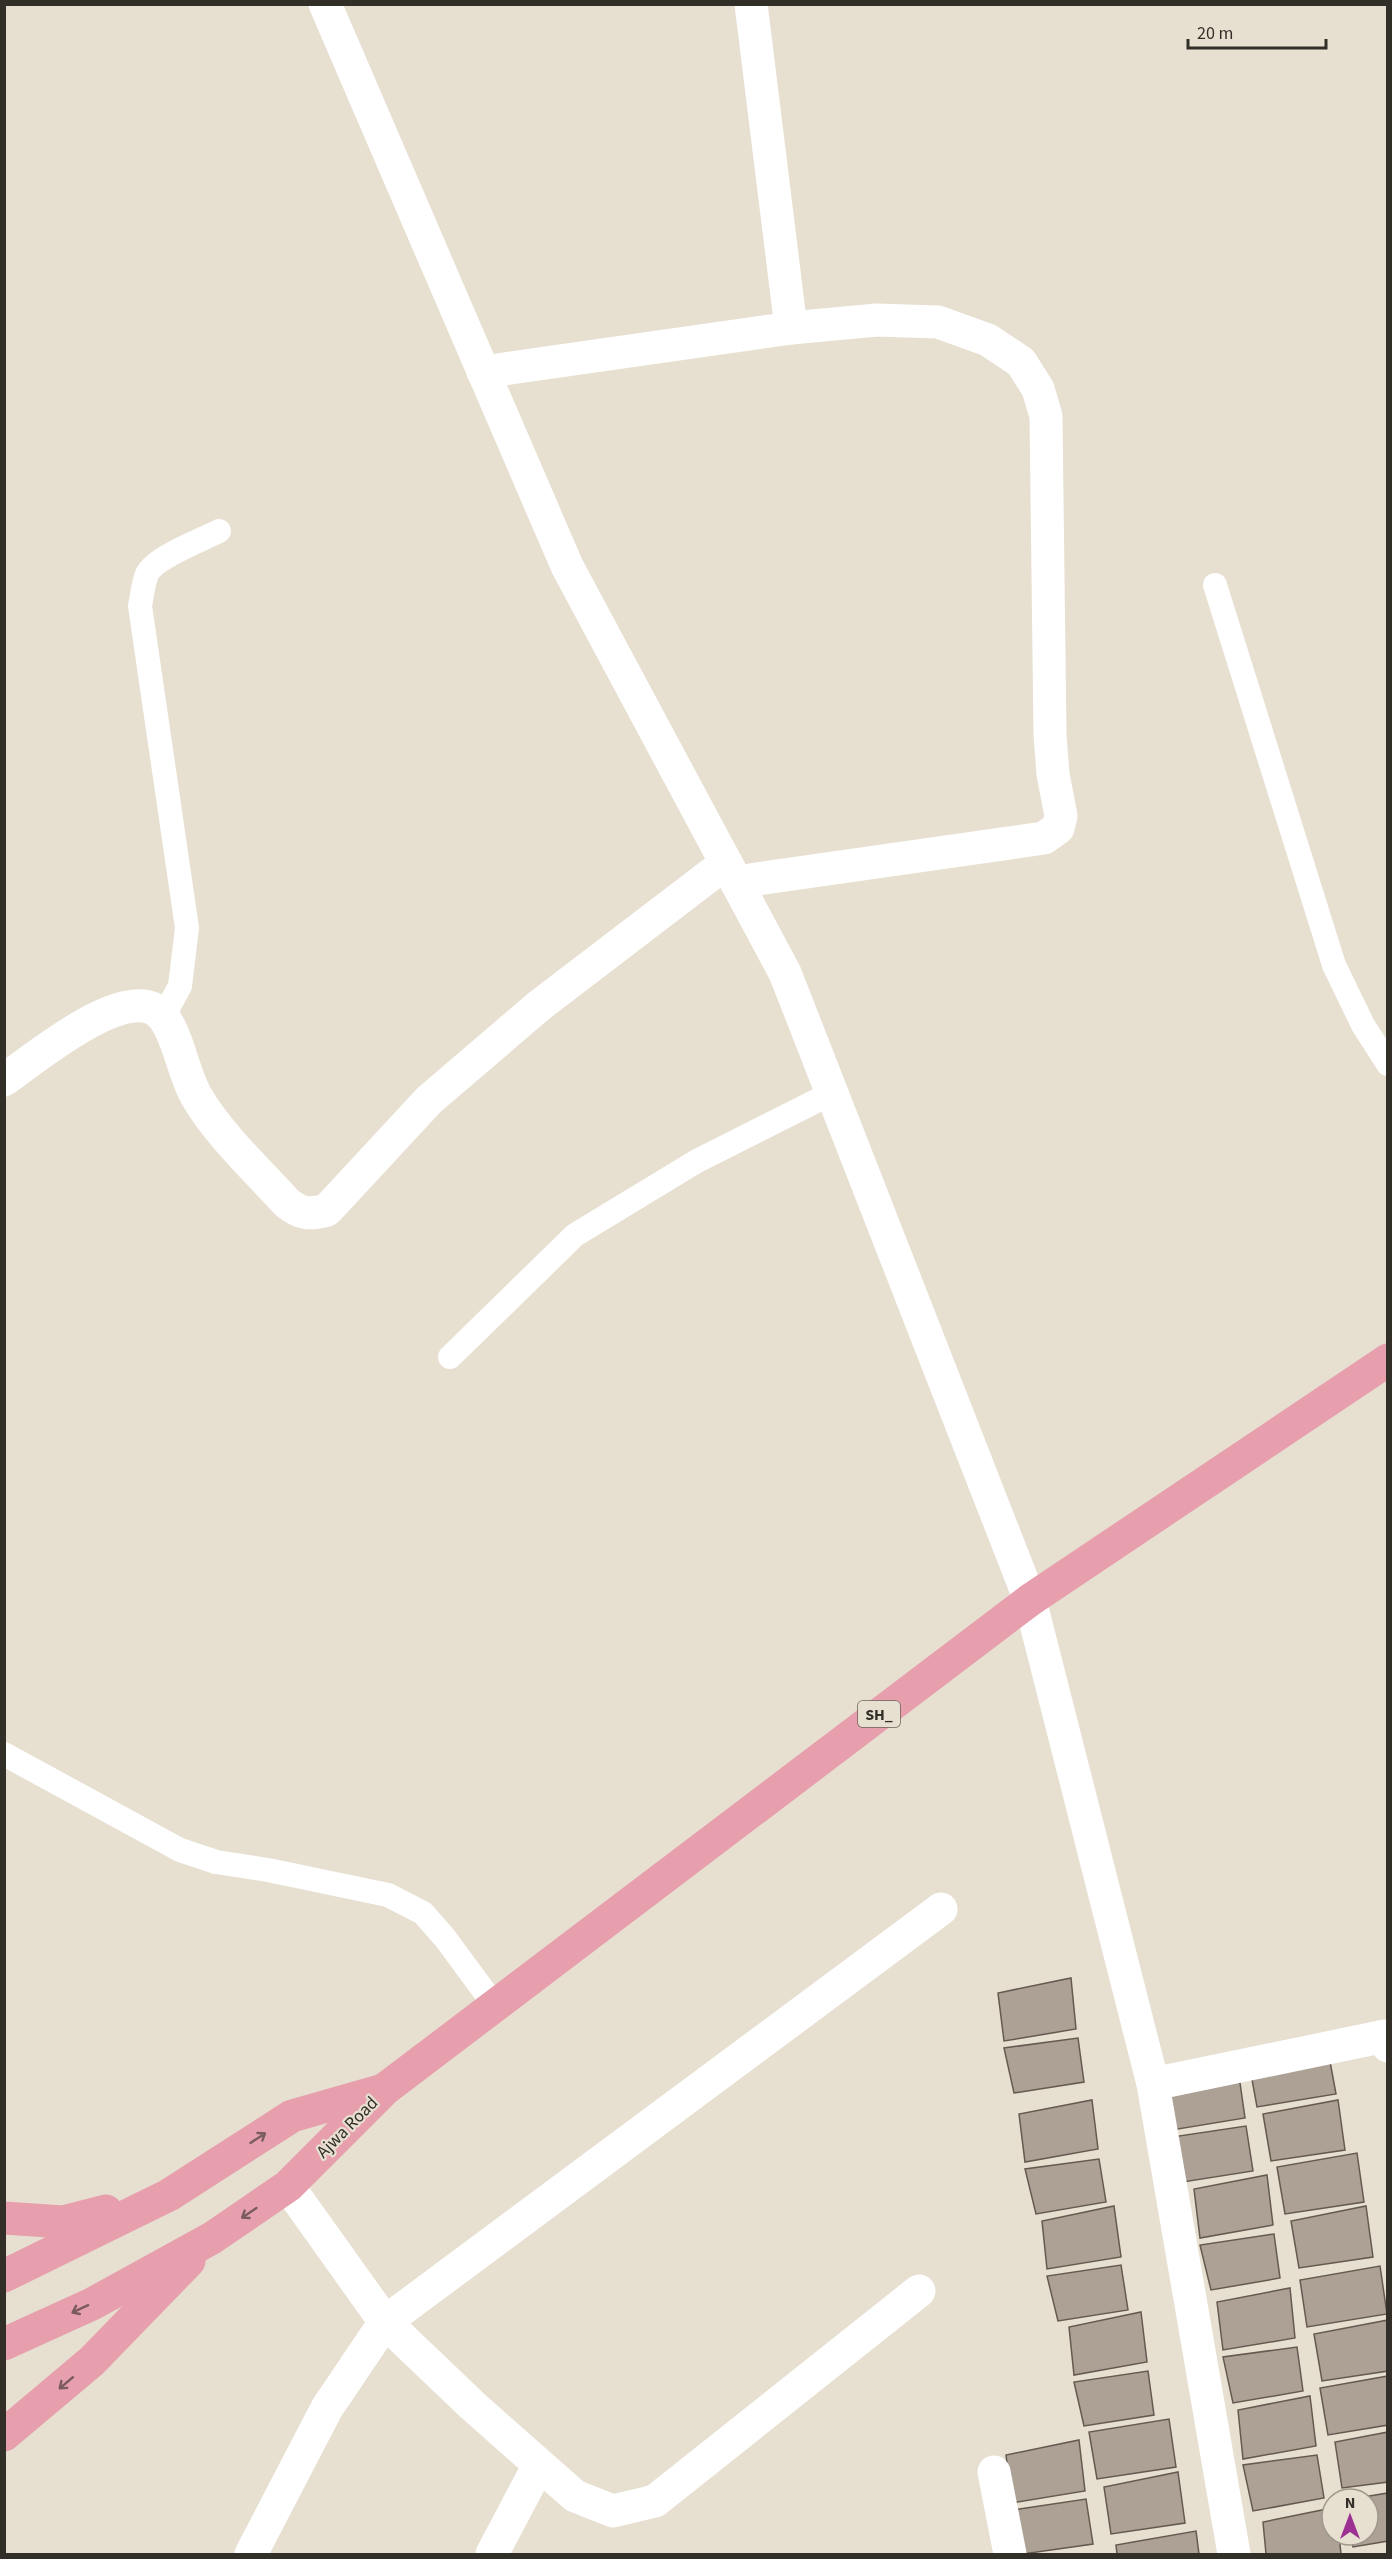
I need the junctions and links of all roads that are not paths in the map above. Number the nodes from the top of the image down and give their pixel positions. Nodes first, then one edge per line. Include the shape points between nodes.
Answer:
1 (325, 4) edge
2 (751, 4) edge
3 (791, 328) junction
4 (483, 372) junction
5 (219, 531) dead end
6 (1215, 585) dead end
7 (731, 873) junction
8 (163, 1017) junction
9 (1388, 1064) edge
10 (4, 1080) edge
11 (832, 1094) junction
12 (450, 1357) dead end
13 (1388, 1360) edge
14 (1030, 1600) junction
15 (4, 1754) edge
16 (941, 1910) dead end
17 (495, 2006) junction
18 (1388, 2046) edge
19 (1153, 2084) junction
20 (385, 2089) junction
21 (288, 2186) junction
22 (169, 2196) junction
23 (4, 2218) edge
24 (212, 2238) junction
25 (4, 2276) edge
26 (919, 2291) dead end
27 (385, 2322) junction
28 (4, 2344) edge
29 (4, 2436) edge
30 (539, 2465) junction
31 (994, 2472) dead end
32 (251, 2554) edge
33 (492, 2554) edge
34 (1010, 2554) edge
35 (1234, 2554) edge

1 - 4 street
2 - 3 street
3 - 4 street
3 - 7 street via 877,320 938,322 988,340 1021,362 1038,389 1046,416 1050,735 1061,816 1058,828 1044,838
4 - 7 street via 567,566
5 - 8 lane via 160,561 148,572 140,606 187,928 180,986
6 - 9 lane via 1334,965 1363,1025
7 - 8 street via 540,1005 438,1093 327,1210 309,1215 287,1203 217,1125 197,1097
7 - 11 street via 785,973
8 - 10 street via 147,1007 119,1008 87,1022
11 - 12 lane via 697,1161 575,1235
11 - 14 street
13 - 14 main road, SH_
14 - 17 main road, SH_
14 - 19 street
15 - 17 lane via 180,1850 216,1862 388,1895 423,1913
16 - 27 street
17 - 20 main road, SH_
18 - 19 street via 1385,2036
19 - 35 street
20 - 21 main road, Ajwa Road
22 -> 20 main road, Ajwa Road via 292,2116
21 -> 24 main road, Ajwa Road
21 - 27 street
22 - 23 main road via 63,2222
22 - 25 main road, Ajwa Road
24 -> 28 main road, Ajwa Road via 92,2304
24 -> 29 main road via 93,2361
26 - 30 street via 655,2501 613,2511 575,2496
27 - 30 street
27 - 32 street via 327,2408
30 - 33 street
31 - 34 street

